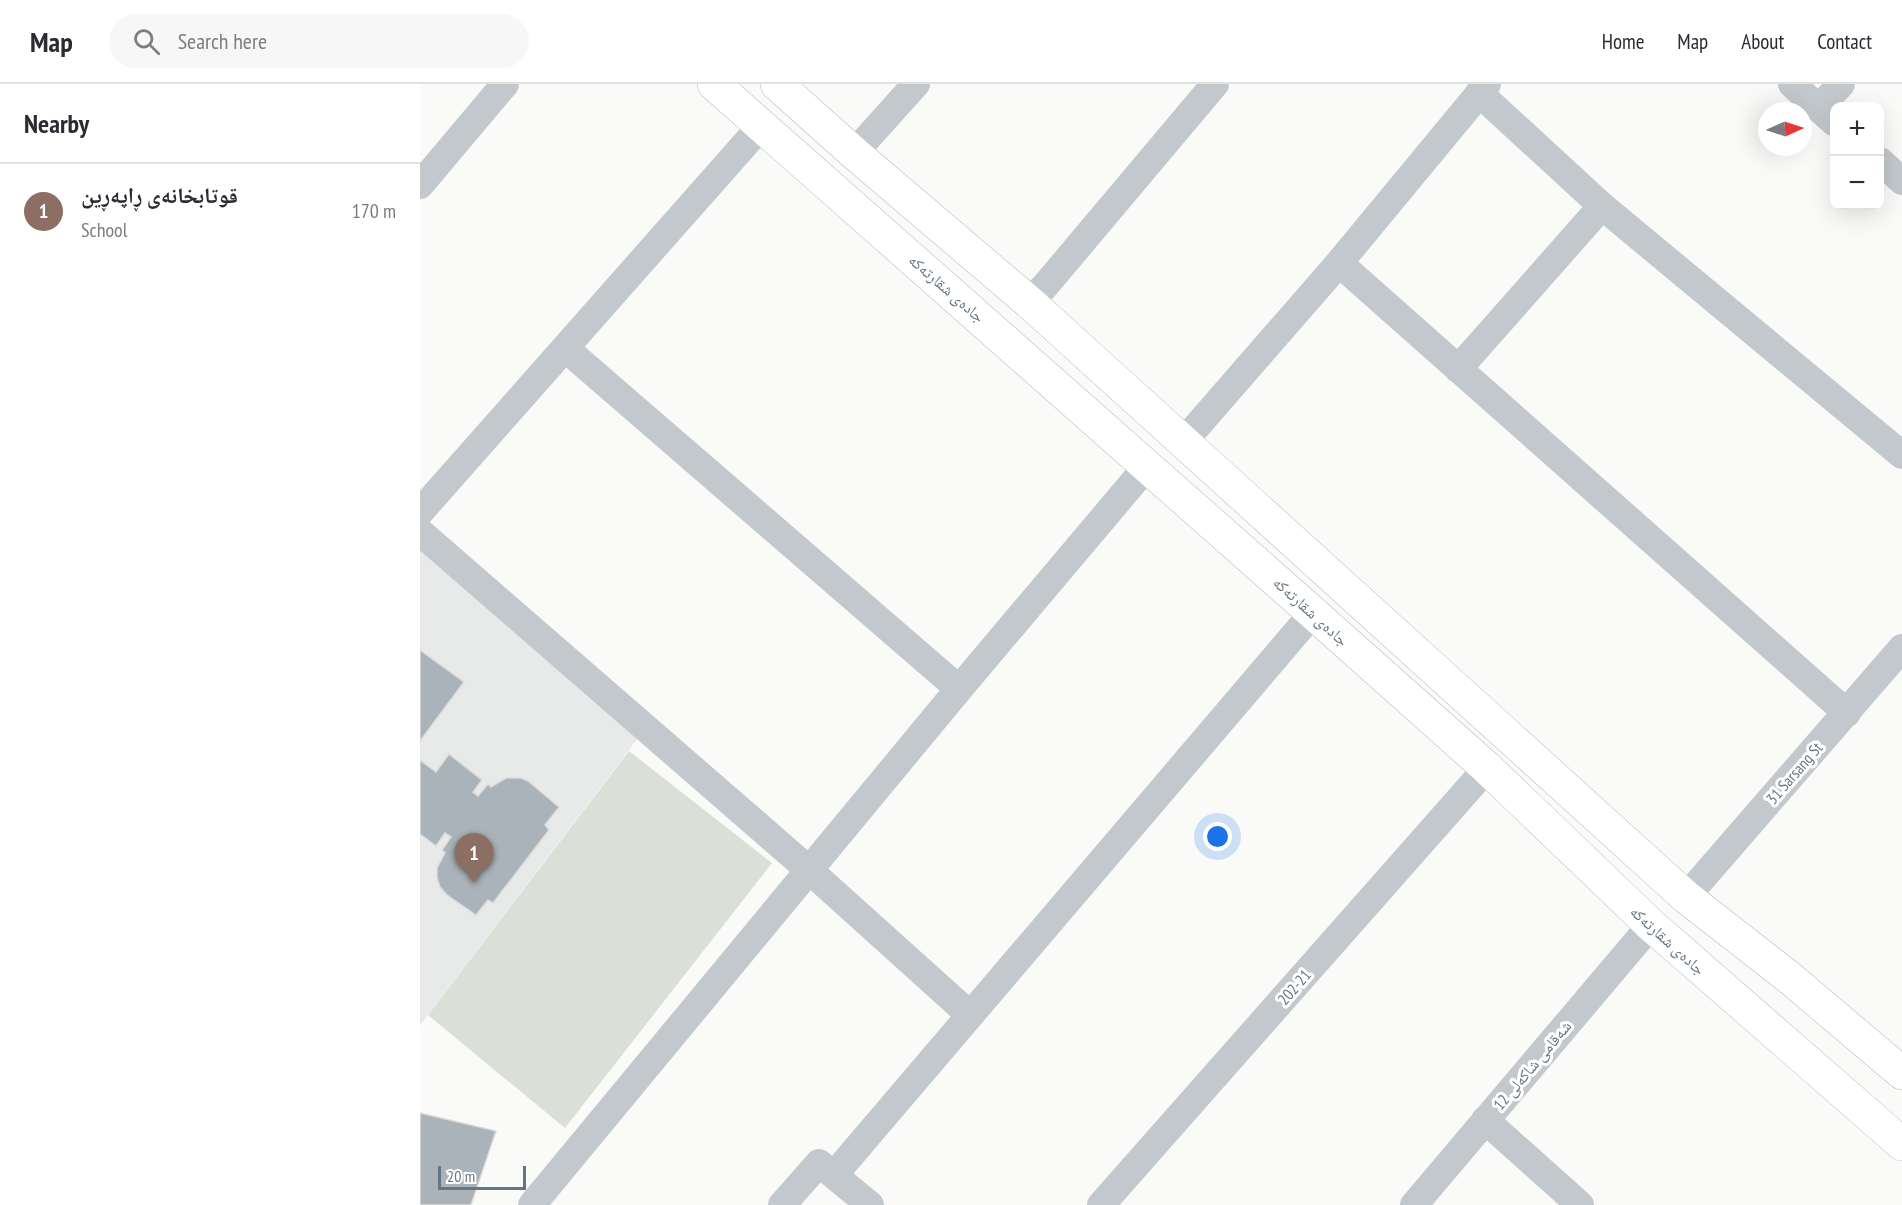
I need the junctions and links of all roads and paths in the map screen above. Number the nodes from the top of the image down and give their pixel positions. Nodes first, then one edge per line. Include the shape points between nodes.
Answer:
1 (505, 84) edge
2 (714, 84) edge
3 (777, 84) edge
4 (916, 84) edge
5 (1215, 84) edge
6 (1792, 84) edge
7 (1841, 84) edge
8 (1483, 89) edge
9 (1827, 115) edge
10 (762, 125) junction
11 (854, 153) junction
12 (1884, 165) edge
13 (1902, 181) edge
14 (420, 186) edge
15 (1602, 206) junction
16 (1339, 263) junction
17 (1029, 302) junction
18 (566, 349) junction
19 (1458, 369) junction
20 (1184, 441) junction
21 (1902, 455) edge
22 (1148, 465) junction
23 (420, 512) edge
24 (420, 532) edge
25 (1314, 613) junction
26 (1902, 648) edge
27 (959, 688) junction
28 (1847, 713) junction
29 (1487, 768) junction
30 (809, 870) junction
31 (1686, 897) junction
32 (1650, 926) junction
33 (970, 1015) junction
34 (1898, 1061) edge
35 (1485, 1120) junction
36 (1902, 1144) edge
37 (834, 1175) junction
38 (532, 1205) edge
39 (782, 1205) edge
40 (870, 1205) edge
41 (1101, 1205) edge
42 (1414, 1205) edge
43 (1580, 1205) edge

1 - 14 street
2 - 10 main road, جادەی شقارتەکە
3 - 11 main road
4 - 11 street
5 - 17 street
6 - 9 street
7 - 9 street
8 - 15 street
8 - 16 street
10 - 18 street
10 - 22 main road, جادەی شقارتەکە
11 - 17 main road
12 - 13 street
15 - 19 street
15 - 21 street
16 - 19 street
16 - 20 street
17 - 20 main road
18 - 23 street
18 - 27 street
19 - 28 street
20 - 31 main road
22 - 25 main road, جادەی شقارتەکە
22 - 27 street
24 - 30 street
25 - 29 main road, جادەی شقارتەکە
25 - 33 street
26 - 28 street, 31 Sarsang St
27 - 30 street
28 - 31 street, 31 Sarsang St
29 - 32 main road, جادەی شقارتەکە
29 - 41 street, 202-21
30 - 33 street
30 - 38 street
31 - 34 main road
32 - 35 street, شەقامی شاکەلی 12
32 - 36 main road, جادەی شقارتەکە
33 - 37 street
35 - 42 street, شەقامی شاکەلی 12
35 - 43 street
37 - 39 street via 819,1163
37 - 40 street

